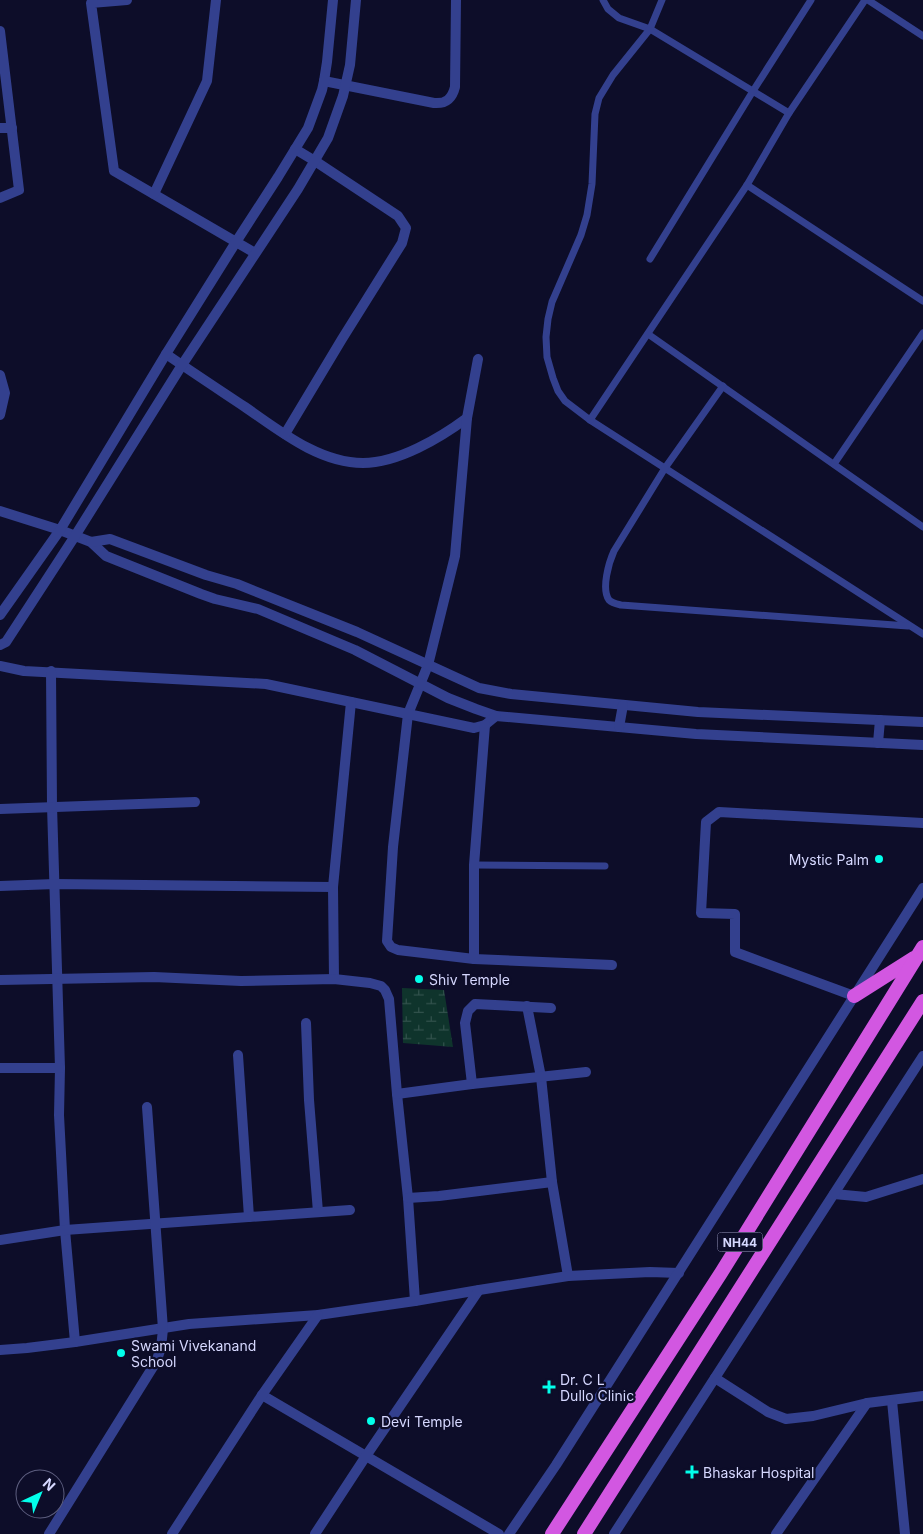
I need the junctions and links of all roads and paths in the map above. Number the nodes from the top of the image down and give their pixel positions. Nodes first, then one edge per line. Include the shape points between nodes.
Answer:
1 (127, 0) edge
2 (216, 0) edge
3 (333, 0) edge
4 (356, 0) edge
5 (456, 0) edge
6 (603, 0) edge
7 (662, 0) edge
8 (811, 0) edge
9 (867, 0) edge
10 (650, 29) junction
11 (0, 31) edge
12 (923, 36) edge
13 (324, 81) junction
14 (346, 84) junction
15 (753, 91) junction
16 (789, 113) junction
17 (0, 128) edge
18 (12, 128) junction
19 (295, 149) junction
20 (315, 161) junction
21 (747, 185) junction
22 (154, 194) junction
23 (0, 198) edge
24 (236, 242) junction
25 (256, 253) junction
26 (650, 258) dead end
27 (923, 301) edge
28 (923, 333) edge
29 (648, 334) junction
30 (166, 354) junction
31 (478, 359) dead end
32 (182, 365) junction
33 (0, 375) edge
34 (723, 386) junction
35 (0, 415) edge
36 (466, 418) junction
37 (590, 420) junction
38 (285, 434) junction
39 (834, 464) junction
40 (665, 468) junction
41 (0, 511) edge
42 (923, 526) edge
43 (60, 530) junction
44 (75, 536) junction
45 (91, 542) junction
46 (206, 575) junction
47 (202, 594) junction
48 (0, 615) edge
49 (911, 626) junction
50 (923, 634) edge
51 (0, 645) edge
52 (428, 665) junction
53 (0, 666) edge
54 (51, 671) junction
55 (420, 683) junction
56 (351, 702) junction
57 (623, 705) junction
58 (408, 714) junction
59 (496, 716) junction
60 (880, 720) junction
61 (923, 722) edge
62 (484, 725) junction
63 (619, 727) junction
64 (878, 743) junction
65 (923, 745) edge
66 (195, 802) dead end
67 (52, 806) junction
68 (0, 809) edge
69 (923, 823) edge
70 (474, 864) junction
71 (605, 866) dead end
72 (55, 884) junction
73 (0, 886) edge
74 (333, 887) junction
75 (923, 888) edge
76 (921, 951) edge
77 (474, 959) junction
78 (612, 965) dead end
79 (0, 980) edge
80 (57, 980) junction
81 (334, 980) junction
82 (854, 996) junction
83 (923, 1001) edge
84 (527, 1006) junction
85 (551, 1008) dead end
86 (306, 1023) dead end
87 (238, 1054) dead end
88 (923, 1056) edge
89 (0, 1068) edge
90 (60, 1068) junction
91 (586, 1072) dead end
92 (541, 1077) junction
93 (472, 1084) junction
94 (397, 1094) junction
95 (147, 1107) dead end
96 (923, 1179) edge
97 (552, 1182) junction
98 (834, 1194) junction
99 (408, 1198) junction
100 (350, 1210) dead end
101 (318, 1212) junction
102 (249, 1217) junction
103 (157, 1225) junction
104 (66, 1230) junction
105 (0, 1240) edge
106 (679, 1273) junction
107 (568, 1276) junction
108 (479, 1290) junction
109 (415, 1301) junction
110 (318, 1316) junction
111 (163, 1329) junction
112 (75, 1342) junction
113 (0, 1350) edge
114 (715, 1378) junction
115 (262, 1395) junction
116 (923, 1396) edge
117 (892, 1401) junction
118 (868, 1403) junction
119 (366, 1456) junction
120 (49, 1534) edge
121 (172, 1534) edge
122 (315, 1534) edge
123 (499, 1534) edge
124 (508, 1534) edge
125 (552, 1534) edge
126 (584, 1534) edge
127 (614, 1534) edge
128 (776, 1534) edge
129 (905, 1534) edge

1 - 22 street via 90,3 114,171
2 - 22 street via 206,81
3 - 13 street
4 - 14 street
5 - 14 street via 456,79 450,99 434,103
6 - 10 lane via 619,18
7 - 10 lane
8 - 15 lane
9 - 12 lane
9 - 16 lane
10 - 15 lane
10 - 37 lane via 599,98 587,215 548,319 547,357 552,378 565,401
11 - 18 street
13 - 14 street
13 - 19 street via 308,128
14 - 20 street via 328,138
15 - 16 lane
15 - 26 lane
16 - 21 lane
17 - 18 street
18 - 23 street via 19,190
19 - 20 street
19 - 24 street
20 - 25 street
20 - 38 street via 398,216 406,228 402,243
21 - 27 lane
21 - 29 lane
22 - 24 street
24 - 25 street
24 - 30 street
25 - 32 street
28 - 39 lane
29 - 34 lane
29 - 37 lane
30 - 32 street
30 - 43 street
31 - 36 street
32 - 38 street
32 - 44 street
33 - 35 street via 5,393
34 - 39 lane
34 - 40 lane
36 - 38 street via 420,447 395,458 365,463 341,461
36 - 52 street via 455,556
37 - 40 lane
39 - 42 lane
40 - 49 lane
40 - 49 lane via 609,562 606,573 611,602
41 - 43 street
43 - 44 street
43 - 48 street
44 - 45 street
44 - 51 street via 6,642
45 - 46 street via 110,539
45 - 47 street via 106,556
46 - 47 street
46 - 52 street via 237,584 357,632
47 - 55 street via 266,613 355,650
49 - 50 lane
52 - 55 street
52 - 57 street via 479,688
53 - 54 street
54 - 56 street via 266,684
54 - 67 street
55 - 58 street
55 - 59 street via 448,698
56 - 58 street
56 - 74 street
57 - 60 street via 698,712
57 - 63 street
58 - 62 street via 474,728
58 - 77 street via 393,847 388,941 398,950
59 - 62 street
59 - 63 street
60 - 61 street
60 - 64 street
62 - 70 street
63 - 64 street
64 - 65 street
66 - 67 street
67 - 68 street
67 - 72 street
69 - 82 street via 719,812 706,822 701,913 735,914 735,952
70 - 71 lane
70 - 77 street
72 - 73 street
72 - 74 street
72 - 80 street
74 - 81 street
75 - 82 street
76 - 82 highway
76 - 125 highway, NH44 via 721,1273
77 - 78 street
79 - 80 street
80 - 81 street via 154,977
80 - 90 street
81 - 94 street via 370,983 385,990 389,999
82 - 106 street
83 - 126 highway, NH44
84 - 85 street
84 - 92 street
84 - 93 street via 475,1004 468,1011 465,1023
86 - 101 street
87 - 102 street
88 - 98 street
89 - 90 street
90 - 104 street via 59,1115
91 - 92 street
92 - 93 street
92 - 97 street
93 - 94 street
94 - 99 street
95 - 103 street
96 - 98 street via 866,1197
97 - 99 street
97 - 107 street
98 - 114 street
99 - 109 street
100 - 101 street
101 - 102 street
102 - 103 street
103 - 104 street
103 - 111 street
104 - 105 street
104 - 112 street
106 - 107 street
106 - 124 street
107 - 108 street
108 - 109 street
108 - 119 street
109 - 110 street
110 - 111 street via 212,1322
110 - 115 street
111 - 112 street
111 - 120 street via 162,1348 156,1362
112 - 113 street
114 - 118 street via 768,1412 786,1419
114 - 127 street
115 - 119 street
115 - 121 street
116 - 117 street
117 - 118 street
117 - 129 street
118 - 128 street
119 - 122 street
119 - 123 street

